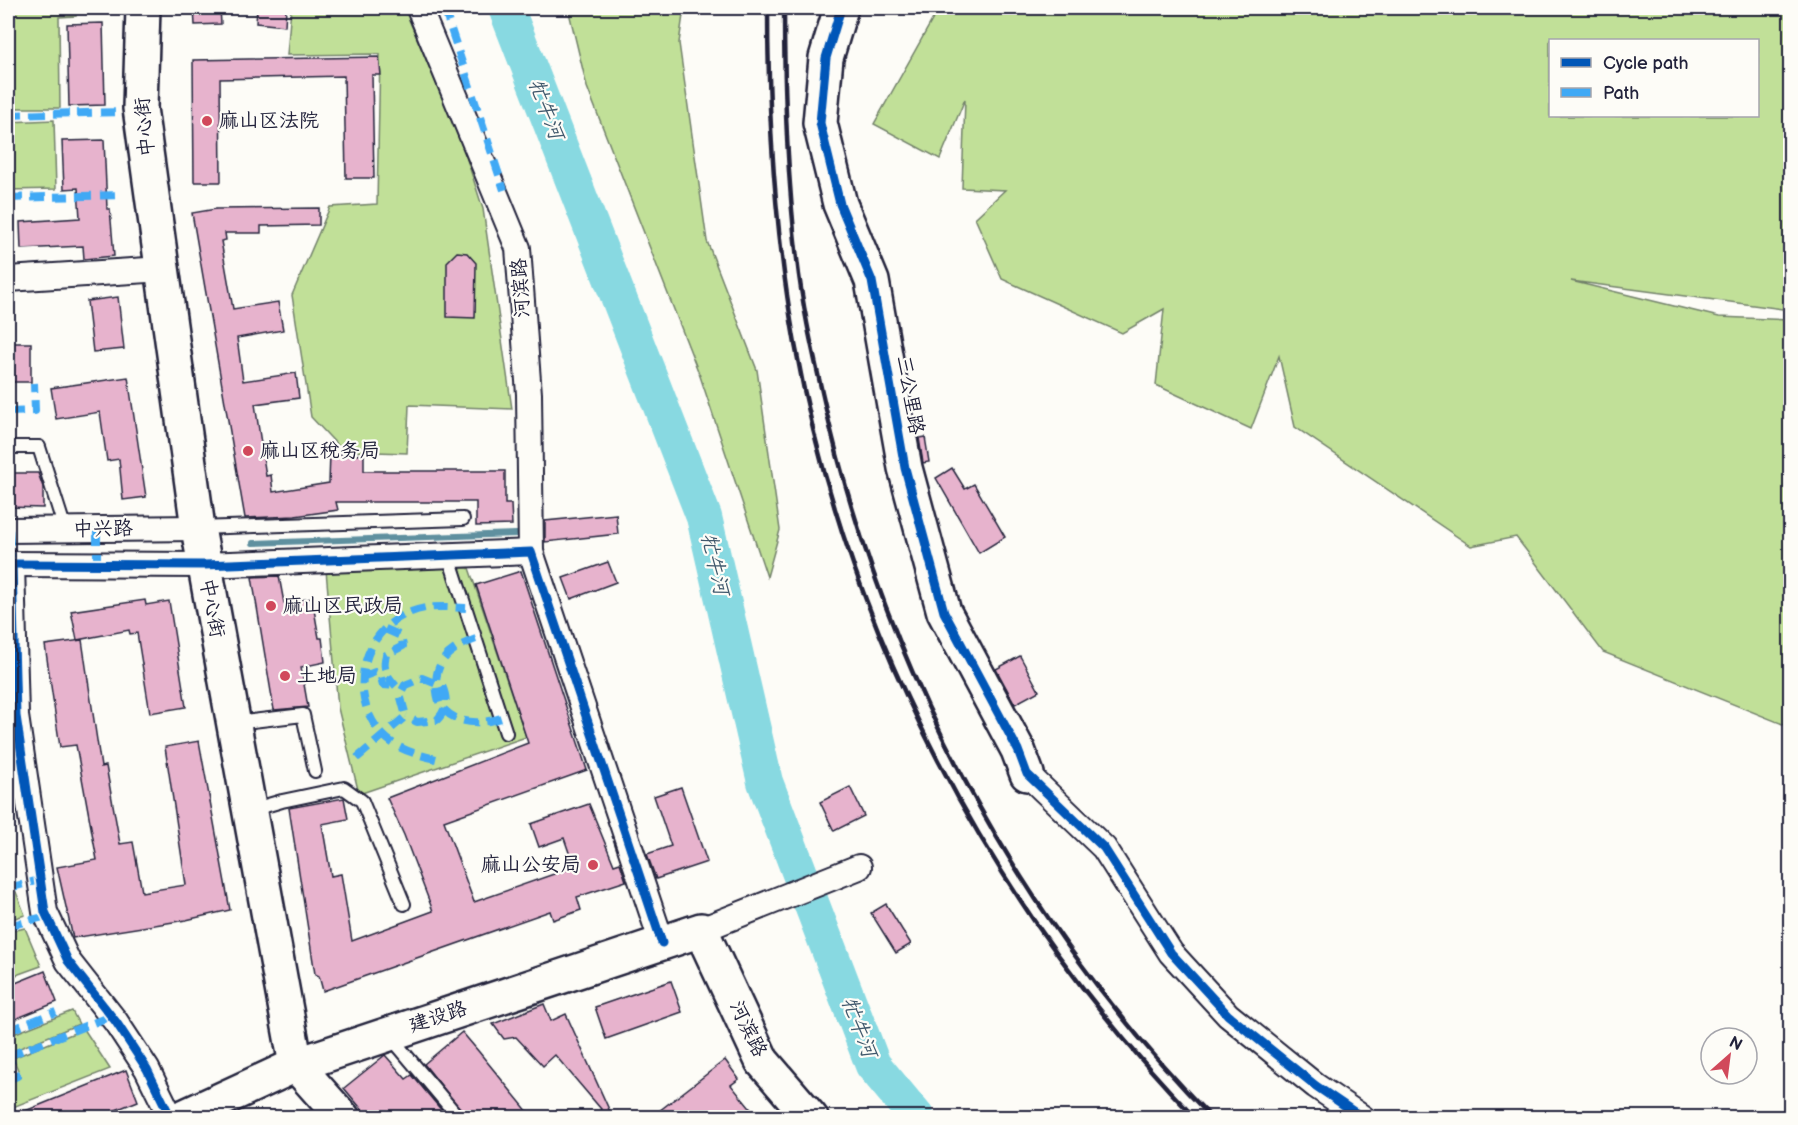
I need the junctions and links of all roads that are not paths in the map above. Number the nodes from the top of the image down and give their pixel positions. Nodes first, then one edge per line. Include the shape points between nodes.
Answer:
1 (143, 8) edge
2 (419, 8) edge
3 (840, 8) edge
4 (163, 269) junction
5 (8, 279) edge
6 (8, 447) edge
7 (463, 519) dead end
8 (198, 528) junction
9 (65, 529) junction
10 (8, 530) edge
11 (531, 552) junction
12 (448, 554) junction
13 (10, 564) edge
14 (204, 565) junction
15 (234, 723) junction
16 (506, 733) dead end
17 (315, 771) dead end
18 (1027, 774) joint
19 (250, 811) junction
20 (859, 867) dead end
21 (404, 904) dead end
22 (700, 930) junction
23 (662, 943) junction
24 (388, 1034) junction
25 (296, 1065) junction
26 (171, 1118) edge
27 (181, 1118) edge
28 (343, 1118) edge
29 (459, 1118) edge
30 (811, 1118) edge
31 (1364, 1118) edge

1 - 4 main road, 中心街 via 140,108
2 - 11 street, 河滨路 via 518,248 529,394
3 - 18 main road, 三公里路 via 826,58 820,123 840,204 872,281 905,468 944,612
4 - 5 street
4 - 8 main road, 中心街
6 - 9 lane via 39,447
7 - 8 lane
8 - 9 street, 中兴路
8 - 14 main road, 中心街
9 - 10 street, 中兴路
11 - 12 street
11 - 23 street, 河滨路
12 - 14 street
12 - 16 lane
13 - 14 street
13 - 26 street via 16,716 45,912 68,961 147,1069
14 - 15 main road, 中心街
15 - 17 lane via 303,715
15 - 19 main road, 中心街
18 - 31 street via 1104,848 1171,953 1228,1015 1316,1086
19 - 21 lane via 345,788 362,801
19 - 25 main road, 中心街
20 - 22 street
22 - 23 main road, 建设路
22 - 30 main road, 河滨路 via 762,1061
23 - 24 main road, 建设路
24 - 25 main road, 建设路
24 - 29 lane
25 - 27 main road, 建设路
25 - 28 main road

